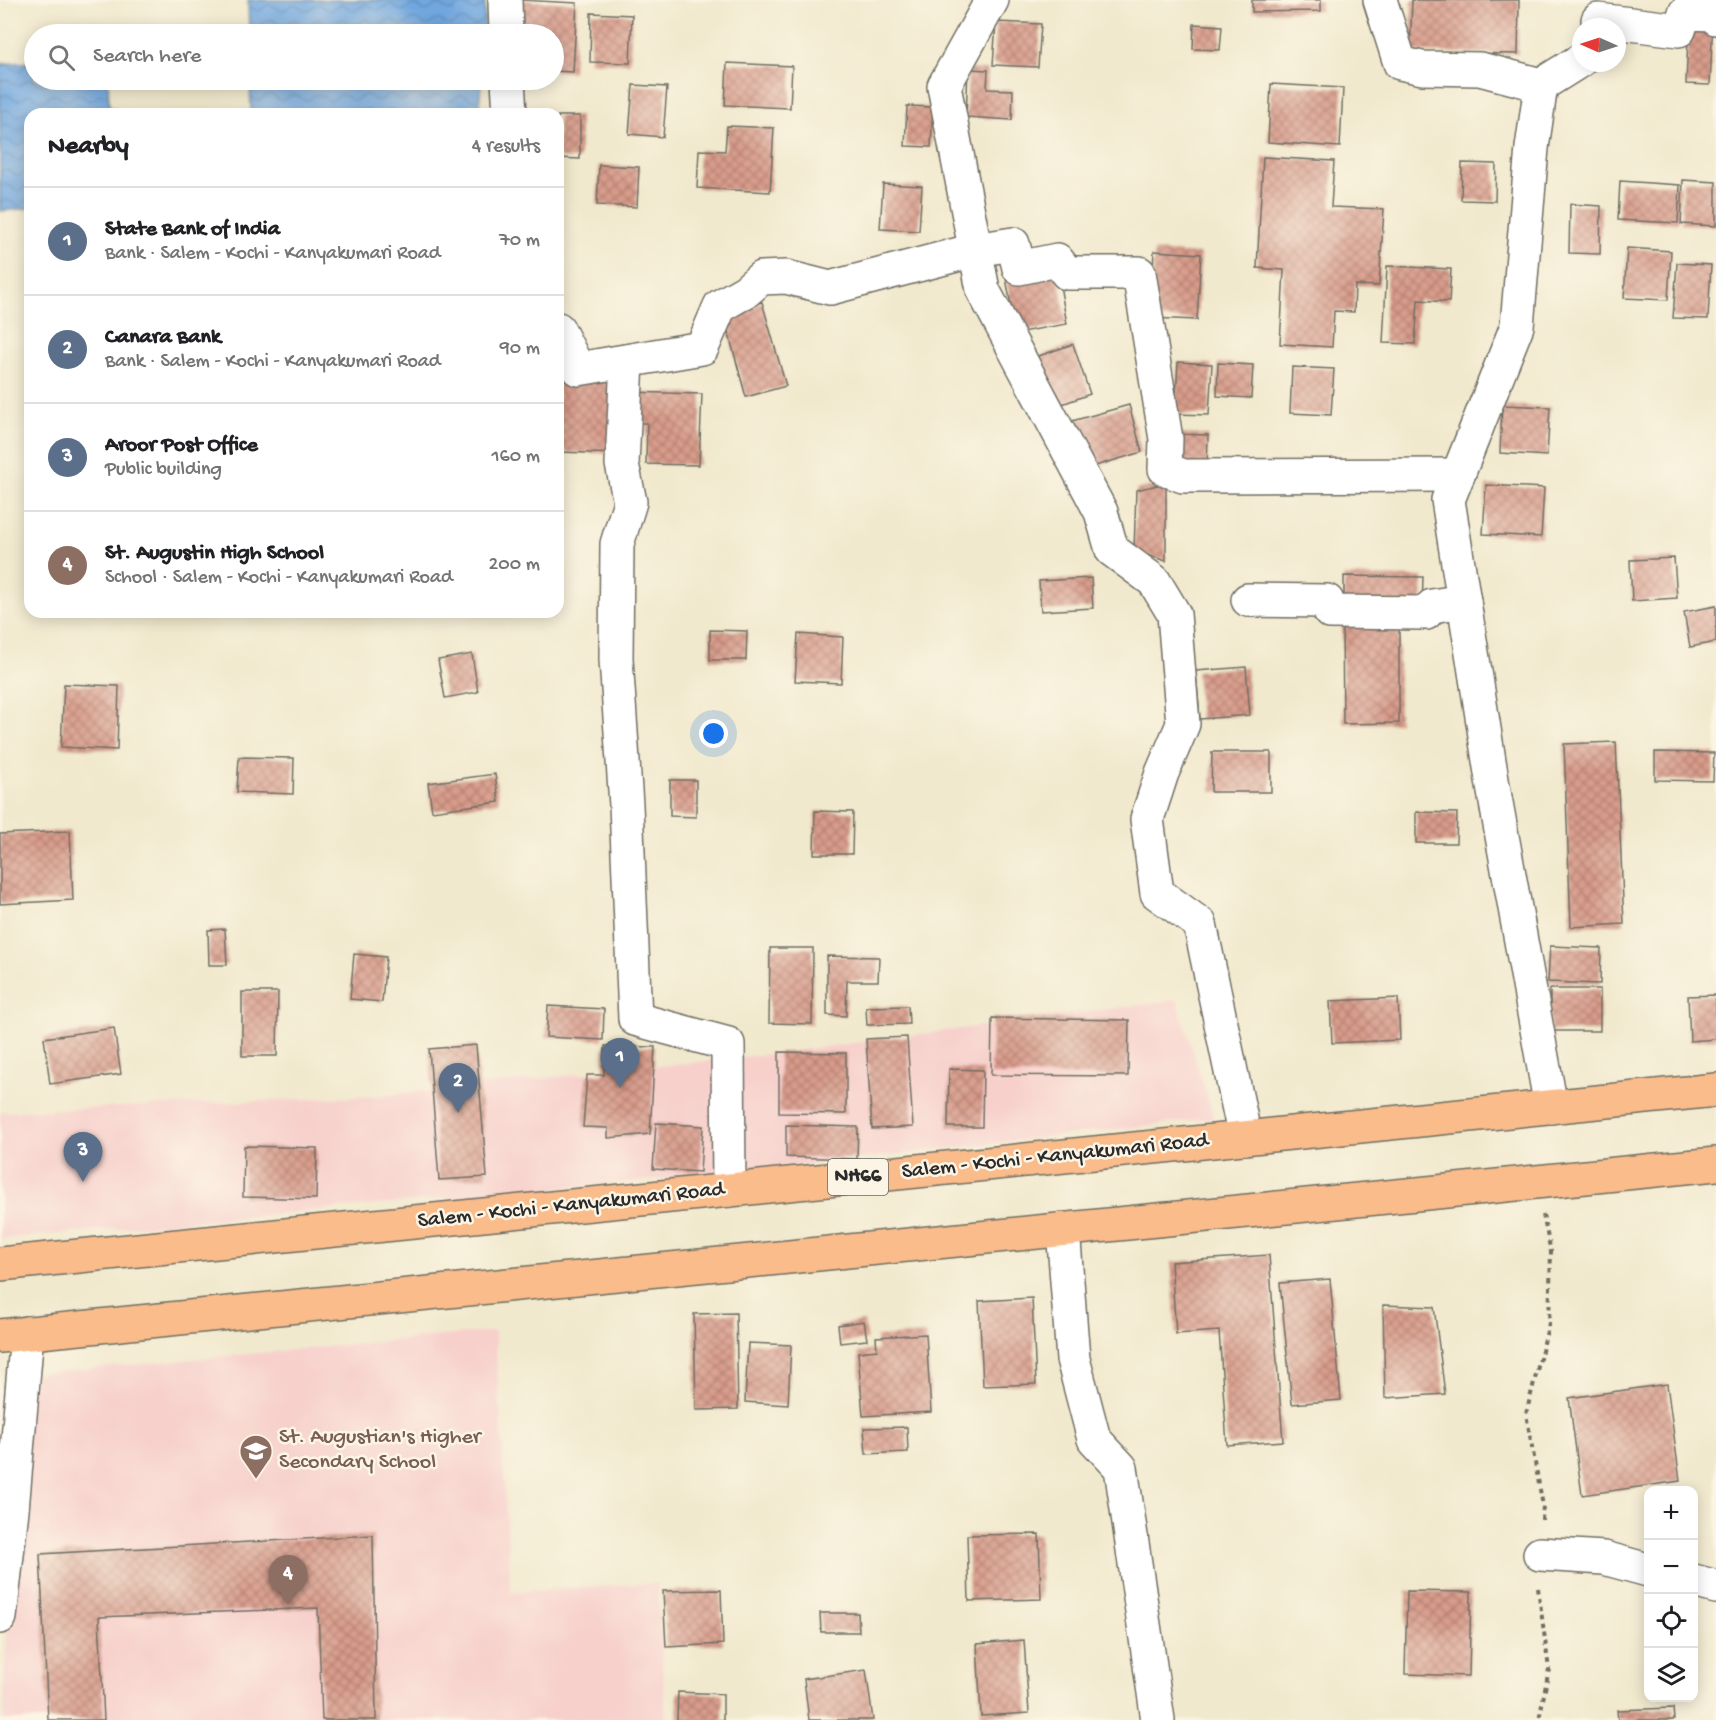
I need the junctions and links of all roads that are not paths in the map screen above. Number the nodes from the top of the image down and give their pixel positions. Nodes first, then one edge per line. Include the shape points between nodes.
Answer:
1 (505, 0) edge
2 (992, 0) edge
3 (1380, 0) edge
4 (1598, 16) edge
5 (1716, 18) edge
6 (506, 24) edge
7 (1572, 66) edge
8 (1541, 85) junction
9 (509, 90) edge
10 (510, 108) edge
11 (975, 250) junction
12 (564, 341) edge
13 (627, 361) junction
14 (1458, 475) junction
15 (1248, 600) dead end
16 (1464, 601) junction
17 (1716, 1090) edge
18 (1551, 1107) junction
19 (1245, 1138) junction
20 (1716, 1164) edge
21 (729, 1190) junction
22 (1063, 1229) junction
23 (0, 1264) edge
24 (13, 1334) edge
25 (1540, 1554) road end
26 (1644, 1569) edge
27 (1698, 1582) edge
28 (1716, 1587) edge
29 (0, 1617) edge
30 (1158, 1720) edge

1 - 6 street
2 - 11 street via 944,86
3 - 8 street via 1400,63 1422,68 1480,69
4 - 5 street via 1679,30 1685,13 1715,14
7 - 8 street
8 - 14 street via 1517,326
9 - 10 street
11 - 13 street via 830,288 786,277 761,278 720,306 702,348
11 - 14 street via 1012,244 1019,268 1057,260 1067,273 1139,273 1166,439 1166,469 1183,476
11 - 19 street via 983,290 1101,512 1112,550 1154,581 1174,614 1184,724 1147,819 1157,893 1200,924
12 - 13 street via 578,369
13 - 21 street via 622,464 630,502 617,544 616,659 635,1019 728,1044
14 - 16 street via 1448,500
15 - 16 street via 1327,601 1330,612 1415,613
16 - 18 street
17 - 18 highway, Salem - Kochi - Kanyakumari Road / NH66
18 - 19 highway, Salem - Kochi - Kanyakumari Road / NH66
19 - 21 highway, Salem - Kochi - Kanyakumari Road / NH66
20 - 22 highway
21 - 23 highway, Salem - Kochi - Kanyakumari Road / NH66
22 - 24 highway
22 - 30 street via 1073,1359 1094,1439 1121,1468
24 - 29 street via 12,1510
25 - 26 street via 1604,1558
27 - 28 street

